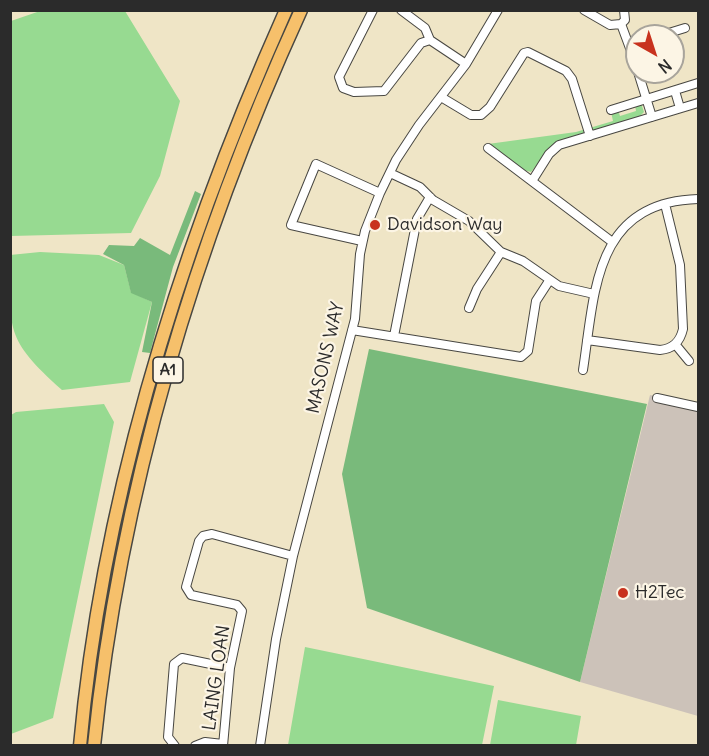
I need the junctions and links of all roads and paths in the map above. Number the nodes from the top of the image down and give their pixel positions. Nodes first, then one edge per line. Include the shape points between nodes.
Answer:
1 (286, 10) edge
2 (301, 10) edge
3 (373, 10) edge
4 (401, 10) edge
5 (498, 10) edge
6 (584, 10) edge
7 (624, 10) edge
8 (621, 24) junction
9 (625, 30) edge
10 (430, 40) junction
11 (466, 64) junction
12 (699, 83) edge
13 (642, 84) edge
14 (675, 91) junction
15 (441, 98) junction
16 (646, 99) junction
17 (699, 103) edge
18 (680, 108) junction
19 (610, 110) dead end
20 (652, 117) junction
21 (590, 136) junction
22 (488, 148) dead end
23 (390, 172) junction
24 (532, 181) junction
25 (380, 192) junction
26 (430, 197) junction
27 (699, 199) edge
28 (665, 204) junction
29 (611, 241) junction
30 (362, 242) junction
31 (501, 252) junction
32 (549, 281) junction
33 (594, 294) junction
34 (469, 308) dead end
35 (352, 330) junction
36 (394, 336) junction
37 (587, 340) junction
38 (675, 344) junction
39 (689, 361) dead end
40 (583, 370) dead end
41 (657, 398) dead end
42 (699, 407) edge
43 (293, 556) junction
44 (230, 668) junction
45 (223, 745) edge
46 (80, 746) edge
47 (93, 746) edge
48 (175, 746) edge
49 (195, 746) edge
50 (260, 746) edge

1 - 46 highway, A1 via 215,182 157,357 112,543
2 - 47 highway, A1 via 230,179 172,353 123,556
3 - 10 street via 339,77 343,88 354,92 384,91 421,43
4 - 10 street via 425,28
5 - 11 street, MASONS WAY
6 - 8 street via 610,25
7 - 8 street via 625,20
8 - 9 street
10 - 11 street
11 - 15 street, MASONS WAY
12 - 14 street
13 - 16 street
14 - 16 street
14 - 18 street
15 - 21 street via 471,115 481,115 528,52 572,78
15 - 23 street, MASONS WAY
16 - 19 street
16 - 20 street
17 - 18 street
18 - 20 street
20 - 21 street
21 - 24 street via 555,148
22 - 24 street
23 - 25 street, MASONS WAY
23 - 26 street via 420,187
24 - 29 street
25 - 30 street, MASONS WAY
25 - 30 street via 321,164 315,165 291,225
26 - 31 street via 469,221
26 - 36 street via 417,219
27 - 28 street
28 - 29 street via 637,216
28 - 38 street via 680,265 683,329
29 - 33 street via 601,262
30 - 35 street, MASONS WAY
31 - 32 street via 523,261
31 - 34 street
32 - 33 street
32 - 36 street via 536,301 528,351 520,357
33 - 37 street
35 - 36 street
35 - 43 street, MASONS WAY
37 - 38 street via 660,350
37 - 40 street
38 - 39 street
41 - 42 street
43 - 44 street, LAING LOAN via 212,534 199,541 187,591 237,605 242,611
43 - 50 street, MASONS WAY
44 - 45 street, LAING LOAN
44 - 48 street via 183,658 174,664 168,737
45 - 49 street via 205,742

